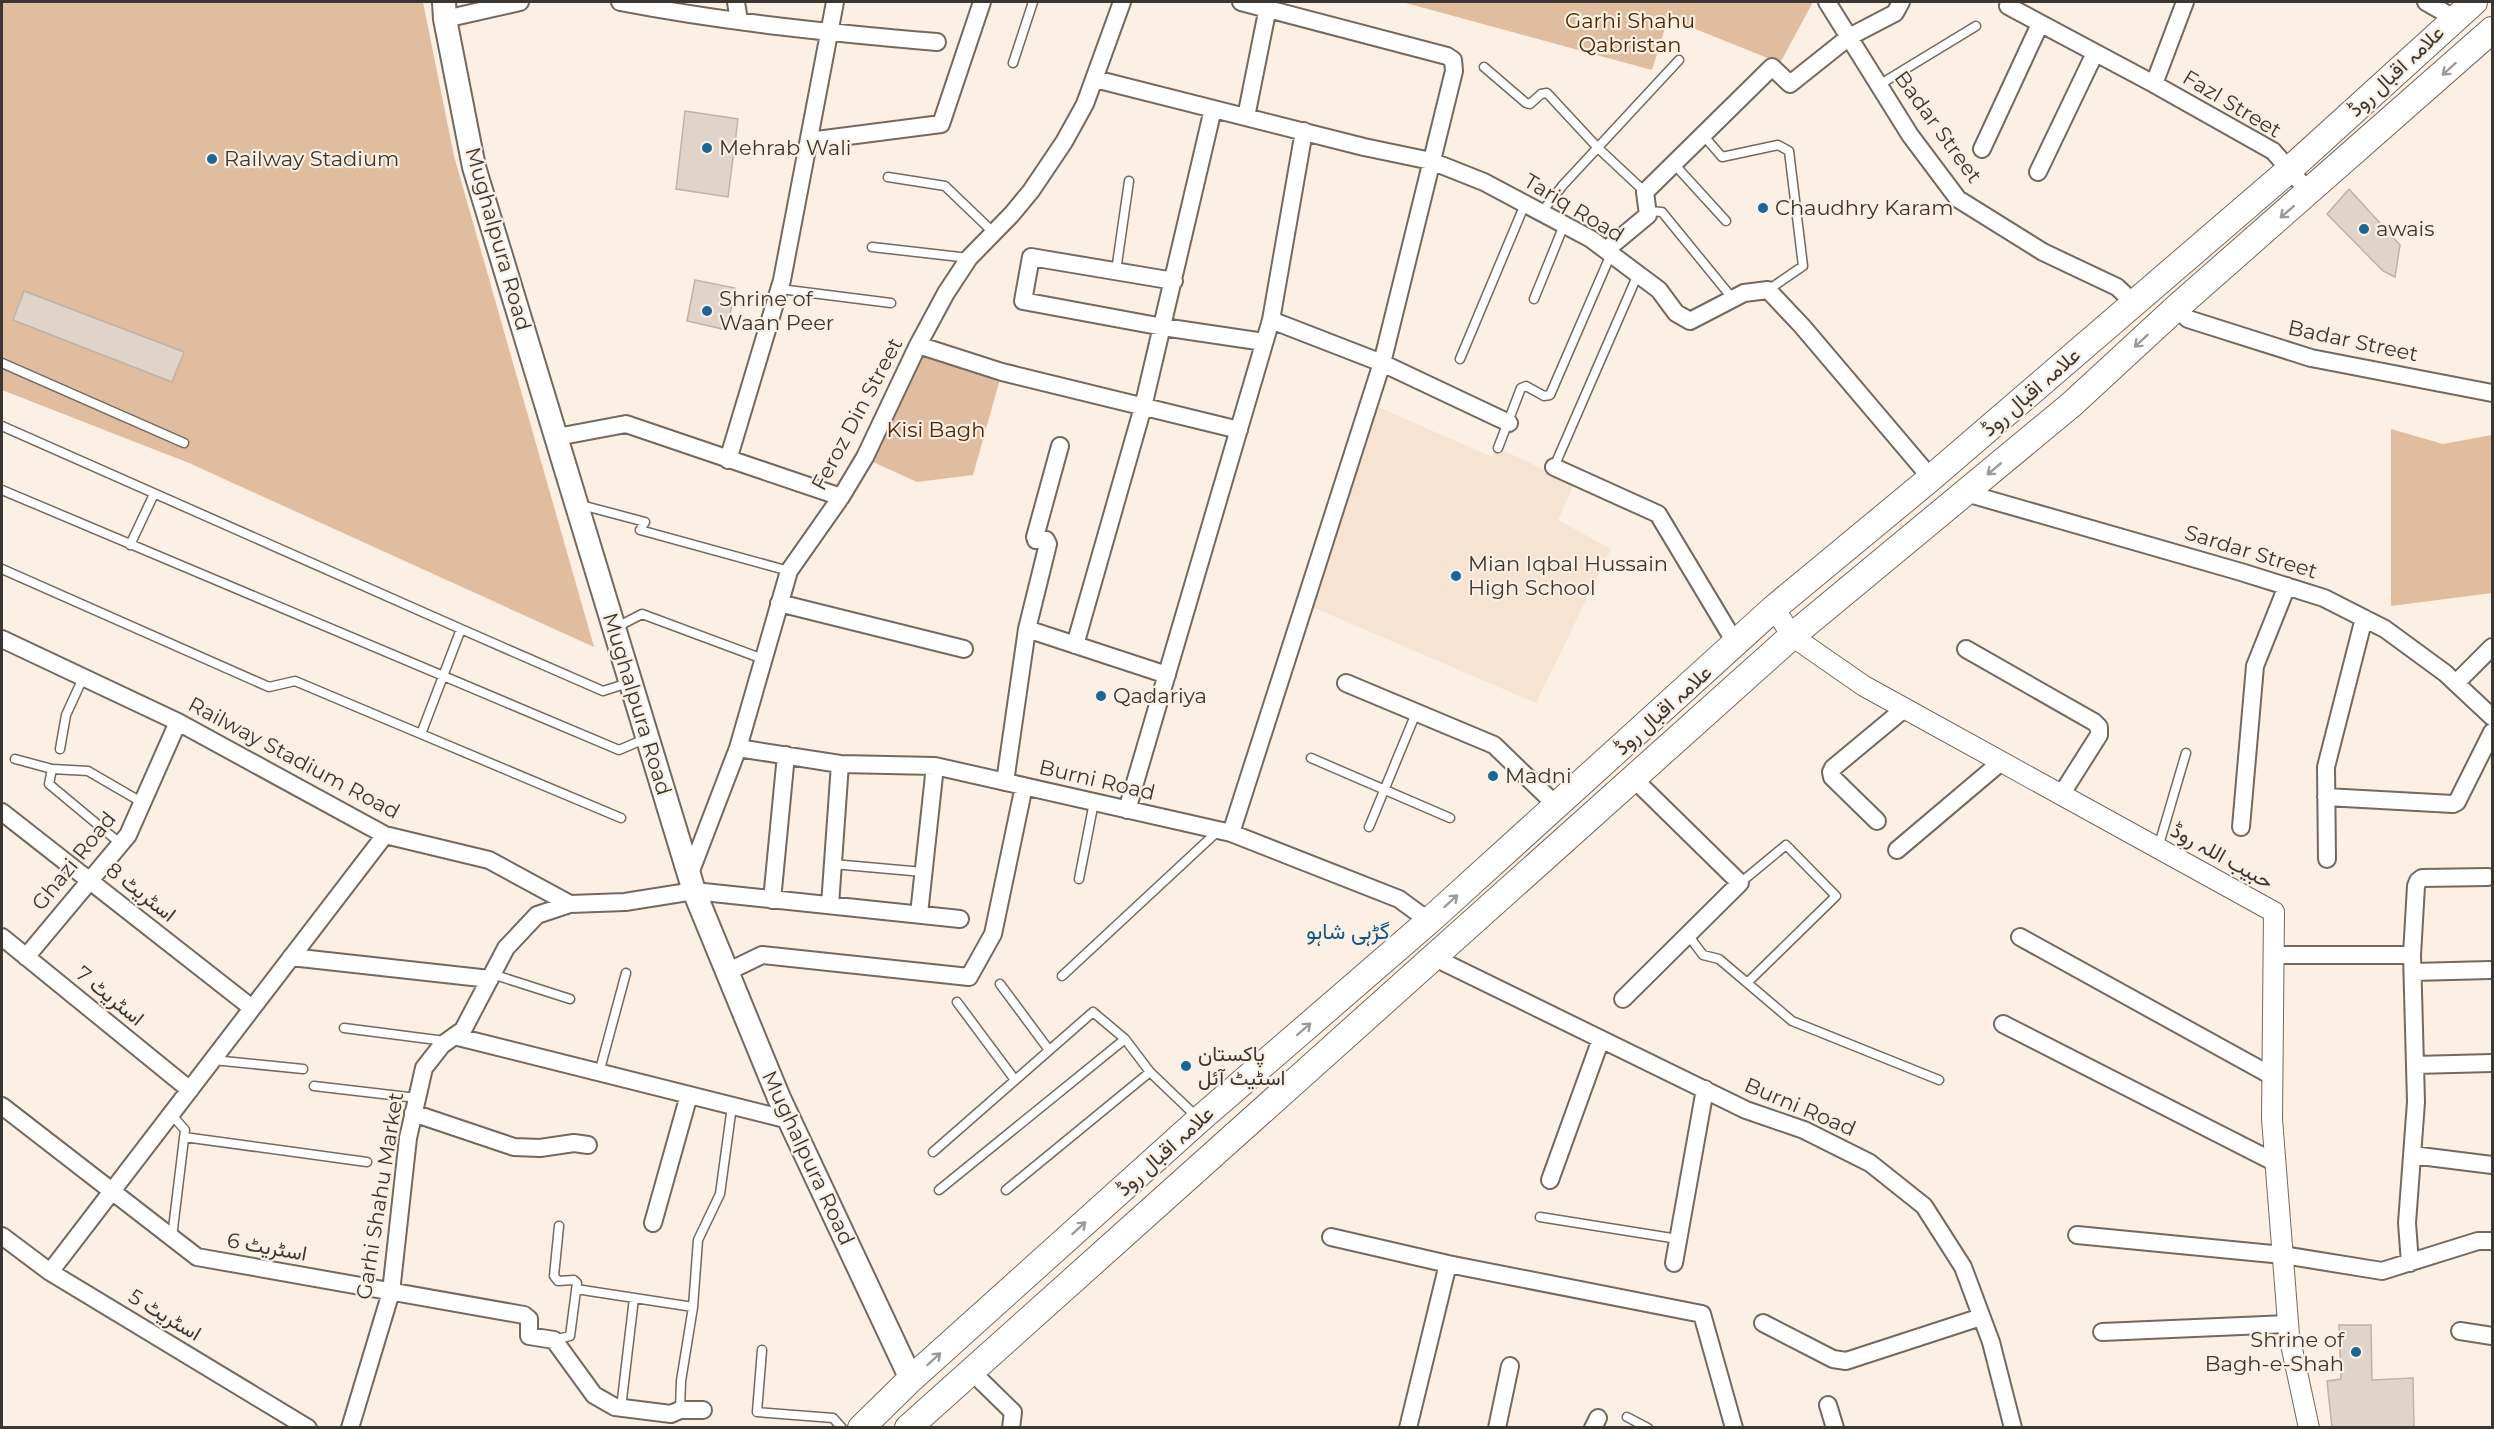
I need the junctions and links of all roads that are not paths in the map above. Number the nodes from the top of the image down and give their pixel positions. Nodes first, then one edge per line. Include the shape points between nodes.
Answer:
1 (520, 2) edge
2 (620, 2) edge
3 (736, 2) edge
4 (835, 2) edge
5 (982, 2) edge
6 (1033, 2) edge
7 (1122, 2) edge
8 (1241, 2) edge
9 (1827, 2) edge
10 (1900, 2) edge
11 (2185, 2) edge
12 (2426, 2) edge
13 (2474, 2) edge
14 (1268, 5) edge
15 (2008, 6) dead end
16 (444, 10) edge
17 (2454, 18) junction
18 (739, 21) junction
19 (2040, 24) junction
20 (1977, 26) dead end
21 (2493, 30) edge
22 (829, 33) junction
23 (1849, 37) junction
24 (937, 42) dead end
25 (2096, 52) junction
26 (1679, 60) dead end
27 (1013, 63) dead end
28 (1484, 67) dead end
29 (1095, 79) junction
30 (2154, 84) junction
31 (1879, 85) junction
32 (1213, 109) junction
33 (1246, 117) junction
34 (1304, 131) junction
35 (1703, 135) junction
36 (809, 141) junction
37 (1598, 148) junction
38 (1982, 149) dead end
39 (1431, 161) junction
40 (1674, 164) junction
41 (2289, 170) junction
42 (2038, 172) dead end
43 (888, 177) dead end
44 (1129, 181) dead end
45 (1646, 192) junction
46 (2309, 192) junction
47 (1526, 204) junction
48 (1647, 211) junction
49 (1541, 213) junction
50 (1726, 221) dead end
51 (1564, 225) junction
52 (994, 233) junction
53 (872, 247) dead end
54 (1609, 252) junction
55 (969, 258) junction
56 (1116, 271) junction
57 (1638, 274) junction
58 (1174, 281) junction
59 (780, 289) junction
60 (1768, 290) junction
61 (1534, 300) dead end
62 (1734, 300) junction
63 (891, 303) dead end
64 (2134, 303) junction
65 (2176, 308) junction
66 (1271, 320) junction
67 (1163, 327) junction
68 (1264, 342) junction
69 (918, 345) junction
70 (1460, 360) dead end
71 (2, 363) edge
72 (1382, 363) junction
73 (2493, 393) edge
74 (1143, 407) junction
75 (1509, 423) junction
76 (2, 426) edge
77 (1239, 430) junction
78 (557, 436) junction
79 (184, 443) dead end
80 (1060, 446) dead end
81 (1498, 448) dead end
82 (728, 460) junction
83 (1554, 467) joint
84 (1931, 478) junction
85 (2, 490) edge
86 (1966, 493) junction
87 (154, 494) junction
88 (842, 497) junction
89 (577, 504) junction
90 (130, 544) junction
91 (2, 569) edge
92 (789, 571) junction
93 (2287, 586) junction
94 (779, 603) junction
95 (1774, 608) junction
96 (2364, 618) junction
97 (615, 628) junction
98 (460, 629) junction
99 (1027, 629) junction
100 (1792, 636) junction
101 (2, 639) edge
102 (1736, 644) junction
103 (1075, 645) junction
104 (2493, 647) edge
105 (1966, 649) dead end
106 (964, 650) dead end
107 (763, 659) junction
108 (1167, 675) junction
109 (444, 676) junction
110 (83, 678) junction
111 (631, 683) junction
112 (1346, 683) dead end
113 (2456, 684) junction
114 (1904, 709) junction
115 (1416, 712) junction
116 (2493, 717) edge
117 (178, 722) junction
118 (2493, 732) edge
119 (421, 734) junction
120 (648, 738) junction
121 (738, 747) junction
122 (60, 748) dead end
123 (2186, 753) dead end
124 (786, 755) junction
125 (1311, 758) dead end
126 (15, 759) dead end
127 (2001, 762) junction
128 (840, 764) junction
129 (935, 766) junction
130 (52, 770) junction
131 (1634, 779) junction
132 (1005, 782) junction
133 (1024, 786) junction
134 (1385, 788) junction
135 (2061, 795) junction
136 (2326, 797) junction
137 (1094, 802) junction
138 (142, 803) junction
139 (1557, 806) junction
140 (1127, 810) junction
141 (2, 812) edge
142 (621, 818) dead end
143 (1450, 818) dead end
144 (1877, 821) dead end
145 (1369, 827) dead end
146 (2241, 827) dead end
147 (1225, 832) junction
148 (385, 835) junction
149 (121, 844) junction
150 (2158, 848) junction
151 (1897, 850) dead end
152 (2327, 859) dead end
153 (833, 864) junction
154 (923, 872) junction
155 (2488, 877) dead end
156 (1079, 879) dead end
157 (89, 880) junction
158 (1740, 883) junction
159 (692, 884) junction
160 (772, 900) junction
161 (570, 904) junction
162 (830, 905) junction
163 (919, 914) junction
164 (960, 919) dead end
165 (1429, 921) junction
166 (1688, 935) junction
167 (2, 937) edge
168 (2020, 937) dead end
169 (2273, 954) junction
170 (26, 957) junction
171 (291, 957) junction
172 (1433, 957) junction
173 (2412, 964) junction
174 (2490, 970) dead end
175 (728, 972) junction
176 (626, 974) dead end
177 (491, 976) junction
178 (1062, 976) dead end
179 (1747, 983) junction
180 (1000, 984) dead end
181 (570, 999) dead end
182 (1623, 999) dead end
183 (957, 1002) dead end
184 (252, 1008) junction
185 (2003, 1024) dead end
186 (344, 1028) dead end
187 (451, 1039) junction
188 (1125, 1039) junction
189 (1602, 1039) junction
190 (1049, 1050) junction
191 (213, 1060) junction
192 (2493, 1063) edge
193 (2415, 1065) junction
194 (303, 1070) dead end
195 (1150, 1072) junction
196 (599, 1073) junction
197 (2272, 1076) junction
198 (1015, 1080) junction
199 (1939, 1080) dead end
200 (314, 1086) dead end
201 (1705, 1089) junction
202 (190, 1090) junction
203 (688, 1095) junction
204 (1223, 1100) junction
205 (2, 1106) edge
206 (415, 1106) junction
207 (732, 1106) junction
208 (171, 1114) junction
209 (1200, 1119) junction
210 (789, 1120) junction
211 (1246, 1127) junction
212 (184, 1137) junction
213 (588, 1145) dead end
214 (933, 1152) dead end
215 (2412, 1155) junction
216 (367, 1161) dead end
217 (2276, 1164) junction
218 (2493, 1165) edge
219 (1550, 1180) dead end
220 (939, 1190) dead end
221 (1006, 1190) dead end
222 (112, 1191) junction
223 (1540, 1217) dead end
224 (653, 1223) dead end
225 (559, 1226) dead end
226 (2077, 1235) dead end
227 (2, 1236) edge
228 (1331, 1237) dead end
229 (172, 1238) junction
230 (1678, 1239) junction
231 (2493, 1241) edge
232 (2283, 1255) junction
233 (1674, 1263) dead end
234 (2410, 1263) junction
235 (1448, 1264) junction
236 (50, 1272) junction
237 (576, 1289) junction
238 (391, 1292) junction
239 (634, 1298) junction
240 (693, 1307) junction
241 (1981, 1317) junction
242 (1763, 1323) dead end
243 (2288, 1324) junction
244 (2460, 1330) dead end
245 (2102, 1332) dead end
246 (2493, 1336) edge
247 (554, 1340) junction
248 (762, 1350) dead end
249 (1510, 1366) dead end
250 (971, 1371) junction
251 (911, 1379) junction
252 (1828, 1406) dead end
253 (621, 1408) junction
254 (680, 1410) junction
255 (703, 1410) dead end
256 (1627, 1417) dead end
257 (308, 1428) edge
258 (350, 1428) edge
259 (842, 1428) edge
260 (861, 1428) edge
261 (908, 1428) edge
262 (1011, 1428) edge
263 (1408, 1428) edge
264 (1497, 1428) edge
265 (1648, 1428) edge
266 (1734, 1428) edge
267 (1835, 1428) edge
268 (2013, 1428) edge
269 (2309, 1428) edge

1 - 16 street
2 - 18 street
3 - 18 street
4 - 22 street
5 - 36 street via 941,124
6 - 27 lane
7 - 29 street, Feroz Din Street
8 - 14 street
9 - 23 street, Badar Street
10 - 23 street via 1895,14
11 - 30 street, Fazl Street
12 - 17 street
13 - 17 main road, علامہ اقبال روڈ
14 - 33 street
14 - 39 street via 1454,60
15 - 19 street, Fazl Street
16 - 78 main road, Mughalpura Road via 474,167
17 - 41 main road, علامہ اقبال روڈ
18 - 22 street
19 - 25 street, Fazl Street
19 - 38 street
20 - 31 lane
21 -> 46 main road, علامہ اقبال روڈ
22 - 24 street
22 - 36 street
23 - 31 street, Badar Street
23 - 35 street via 1790,84 1772,67
25 - 30 street, Fazl Street
25 - 42 street
26 - 37 lane
28 - 37 lane via 1526,103 1547,93
29 - 32 street, Tariq Road
29 - 52 street, Feroz Din Street via 1064,142 1031,191
30 - 41 street, Fazl Street via 2273,151
31 - 64 street, Badar Street via 1958,199 2043,252 2116,287
32 - 33 street, Tariq Road
32 - 58 street
33 - 34 street, Tariq Road
34 - 39 street, Tariq Road
34 - 66 street
35 - 40 street
35 - 60 lane via 1722,157 1778,145 1789,151 1803,266
36 - 59 street
37 - 45 lane
37 - 49 lane
39 - 47 street, Tariq Road
39 - 72 street
40 - 45 street
40 - 50 lane
41 - 46 street, Fazl Street
41 - 64 main road, علامہ اقبال روڈ
43 - 52 lane via 945,186
44 - 56 lane
45 - 48 street
46 -> 65 main road, علامہ اقبال روڈ
47 - 49 street, Tariq Road
47 - 70 lane
48 - 54 street via 1648,215
48 - 62 lane via 1662,212
49 - 51 street, Tariq Road
51 - 54 street, Tariq Road
51 - 61 lane
52 - 55 street, Feroz Din Street
53 - 55 lane
54 - 57 street, Tariq Road
54 - 75 lane via 1550,395 1523,386
55 - 69 street, Feroz Din Street
56 - 58 street
56 - 67 street via 1030,257 1023,301
57 - 62 street, Tariq Road via 1690,321
57 - 83 lane
58 - 67 street
59 - 63 lane
59 - 82 street
60 - 62 street, Tariq Road via 1744,293
60 - 84 street
64 - 84 main road, علامہ اقبال روڈ
65 - 73 street, Badar Street via 2188,319 2311,358
65 -> 86 main road, علامہ اقبال روڈ via 2072,404
66 - 68 street
66 - 72 street
67 - 68 street
67 - 74 street
68 - 77 street
69 - 74 street via 1002,372
69 - 88 street, Feroz Din Street
71 - 79 lane
72 - 75 street
72 - 147 street
74 - 77 street
74 - 103 street
75 - 81 lane
76 - 87 lane
77 - 108 street
78 - 82 street via 626,424
78 - 89 main road, Mughalpura Road
80 - 99 street via 1035,537 1048,544
82 - 88 street
83 - 102 street via 1658,514
84 - 95 main road, علامہ اقبال روڈ
85 - 90 lane
86 - 93 street, Sardar Street
86 - 100 main road, علامہ اقبال روڈ
87 - 90 lane
87 - 98 lane
88 - 92 street, Feroz Din Street
89 - 92 lane via 645,522 640,531
89 - 97 main road, Mughalpura Road
90 - 109 lane
91 - 119 lane via 269,687 296,681
92 - 94 street, Feroz Din Street
93 - 96 street, Sardar Street via 2324,598
93 - 146 street via 2255,666
94 - 106 street
94 - 107 street, Feroz Din Street
95 - 100 street
95 - 102 main road, علامہ اقبال روڈ
96 - 113 street, Sardar Street via 2385,629
96 - 136 street via 2326,767
97 - 107 lane via 642,614
97 - 111 main road, Mughalpura Road
98 - 109 lane
98 - 111 lane via 603,691
99 - 103 street
99 - 132 street
100 - 114 street, حبیب اللہ روڈ
100 - 131 main road, علامہ اقبال روڈ
101 - 110 street, Railway Stadium Road
102 - 139 main road, علامہ اقبال روڈ
103 - 108 street
104 - 113 street
105 - 135 street via 2099,728 2099,735
107 - 121 street, Feroz Din Street
108 - 140 street
109 - 119 lane
109 - 120 lane via 620,750
110 - 117 street, Railway Stadium Road
110 - 122 lane via 66,715
111 - 120 main road, Mughalpura Road
112 - 115 street
113 - 116 street, Sardar Street
114 - 127 street, حبیب اللہ روڈ
114 - 144 street via 1831,772
115 - 134 lane
115 - 139 street via 1494,745
117 - 138 street, Ghazi Road
117 - 148 street, Railway Stadium Road
118 - 136 street via 2453,804
119 - 142 lane
120 - 159 main road, Mughalpura Road
121 - 124 street, Burni Road
121 - 159 street, Feroz Din Street
123 - 150 lane
124 - 128 street, Burni Road
124 - 160 street
125 - 134 lane
126 - 130 lane
127 - 135 street, حبیب اللہ روڈ
127 - 151 street
128 - 129 street, Burni Road
128 - 153 street
129 - 132 street, Burni Road
129 - 154 street
130 - 138 lane via 88,771
130 - 149 lane via 49,783
131 - 158 street
131 - 172 main road, علامہ اقبال روڈ
132 - 133 street, Burni Road
133 - 137 street, Burni Road
133 - 175 street via 993,934 969,977 762,955
134 - 143 lane
134 - 145 lane
135 - 150 street, حبیب اللہ روڈ
136 - 152 street
137 - 140 street, Burni Road
137 - 156 lane
138 - 149 street, Ghazi Road
165 -> 139 main road, علامہ اقبال روڈ
140 - 147 street, Burni Road
141 - 157 street, اسٹریٹ 8
147 - 165 street, Burni Road via 1399,899
147 - 178 lane
148 - 161 street, Railway Stadium Road via 489,860
148 - 171 street
149 - 157 street, Ghazi Road
150 - 169 street, حبیب اللہ روڈ via 2274,912
153 - 154 lane
153 - 162 street
154 - 163 street
155 - 173 street via 2418,881
157 - 170 street, Ghazi Road
157 - 184 street, اسٹریٹ 8
158 - 166 street
158 - 179 lane via 1786,845 1836,896
159 - 160 street, Garhi Shahu Market
159 - 161 street, Garhi Shahu Market via 625,902
159 - 175 main road, Mughalpura Road
160 - 162 street, Garhi Shahu Market
161 - 177 street, Garhi Shahu Market via 537,915 506,948
162 - 163 street, Garhi Shahu Market
163 - 164 street, Garhi Shahu Market
204 -> 165 main road, علامہ اقبال روڈ
166 - 179 lane via 1702,955 1719,959
166 - 182 street
167 - 170 street, اسٹریٹ 7
168 - 197 street
169 - 173 street
169 - 197 street, حبیب اللہ روڈ
170 - 202 street, اسٹریٹ 7
171 - 177 street
171 - 184 street
172 - 189 street, Burni Road
172 - 211 main road, علامہ اقبال روڈ
173 - 174 street
173 - 193 street
175 - 210 main road, Mughalpura Road
176 - 196 lane
177 - 181 lane
177 - 187 street, Garhi Shahu Market via 463,1030
179 - 199 lane via 1792,1021
180 - 190 lane
183 - 198 lane
184 - 191 street
185 - 217 street
186 - 187 lane
187 - 196 street
187 - 206 street, Garhi Shahu Market via 424,1068
188 - 190 lane via 1093,1012
188 - 195 lane
188 - 220 lane
189 - 201 street, Burni Road
189 - 219 street
190 - 198 lane
191 - 194 lane
191 - 202 street
192 - 193 street
193 - 215 street
195 - 209 lane
195 - 221 lane
196 - 203 street
197 - 217 street, حبیب اللہ روڈ
198 - 214 lane
200 - 206 lane
201 - 230 street
201 - 241 street, Burni Road via 1746,1110 1804,1130 1870,1163 1924,1206 1963,1267
202 - 208 street
203 - 207 street
203 - 224 street
204 - 209 main road, علامہ اقبال روڈ
204 - 211 main road
205 - 222 street, اسٹریٹ 6
206 - 213 street via 514,1147
206 - 238 street, Garhi Shahu Market
207 - 210 street
207 - 240 lane via 720,1194 698,1240
208 - 212 lane via 185,1130
208 - 222 street
251 -> 209 main road, علامہ اقبال روڈ
210 - 251 main road, Mughalpura Road
211 - 250 main road, علامہ اقبال روڈ
212 - 216 lane
212 - 229 lane
215 - 218 street
215 - 234 street via 2407,1223
217 - 232 street, حبیب اللہ روڈ
222 - 229 street, اسٹریٹ 6
222 - 236 street
223 - 230 lane
225 - 237 lane via 554,1276 558,1281 576,1281
226 - 232 street
227 - 236 street, اسٹریٹ 5
228 - 235 street
229 - 238 street, اسٹریٹ 6 via 197,1257
230 - 233 street
231 - 234 street via 2478,1241
232 - 234 street via 2370,1271
232 - 243 street, حبیب اللہ روڈ
235 - 263 street
235 - 266 street via 1702,1314
236 - 257 street, اسٹریٹ 5
237 - 239 lane
237 - 247 lane via 570,1336
238 - 247 street, اسٹریٹ 6 via 524,1315 529,1319 530,1336
238 - 258 street, Garhi Shahu Market
239 - 240 lane
239 - 253 lane
240 - 254 lane
241 - 242 street via 1846,1361 1833,1359
241 - 268 street, Burni Road
243 - 245 street
243 - 269 street, حبیب اللہ روڈ
244 - 246 street
247 - 253 street via 594,1395
248 - 259 lane via 757,1412 833,1418
249 - 264 street
250 - 261 main road, علامہ اقبال روڈ
250 - 262 street via 1013,1412
251 - 260 main road, علامہ اقبال روڈ
252 - 267 street
253 - 254 street via 671,1414
254 - 255 street
256 - 265 lane

